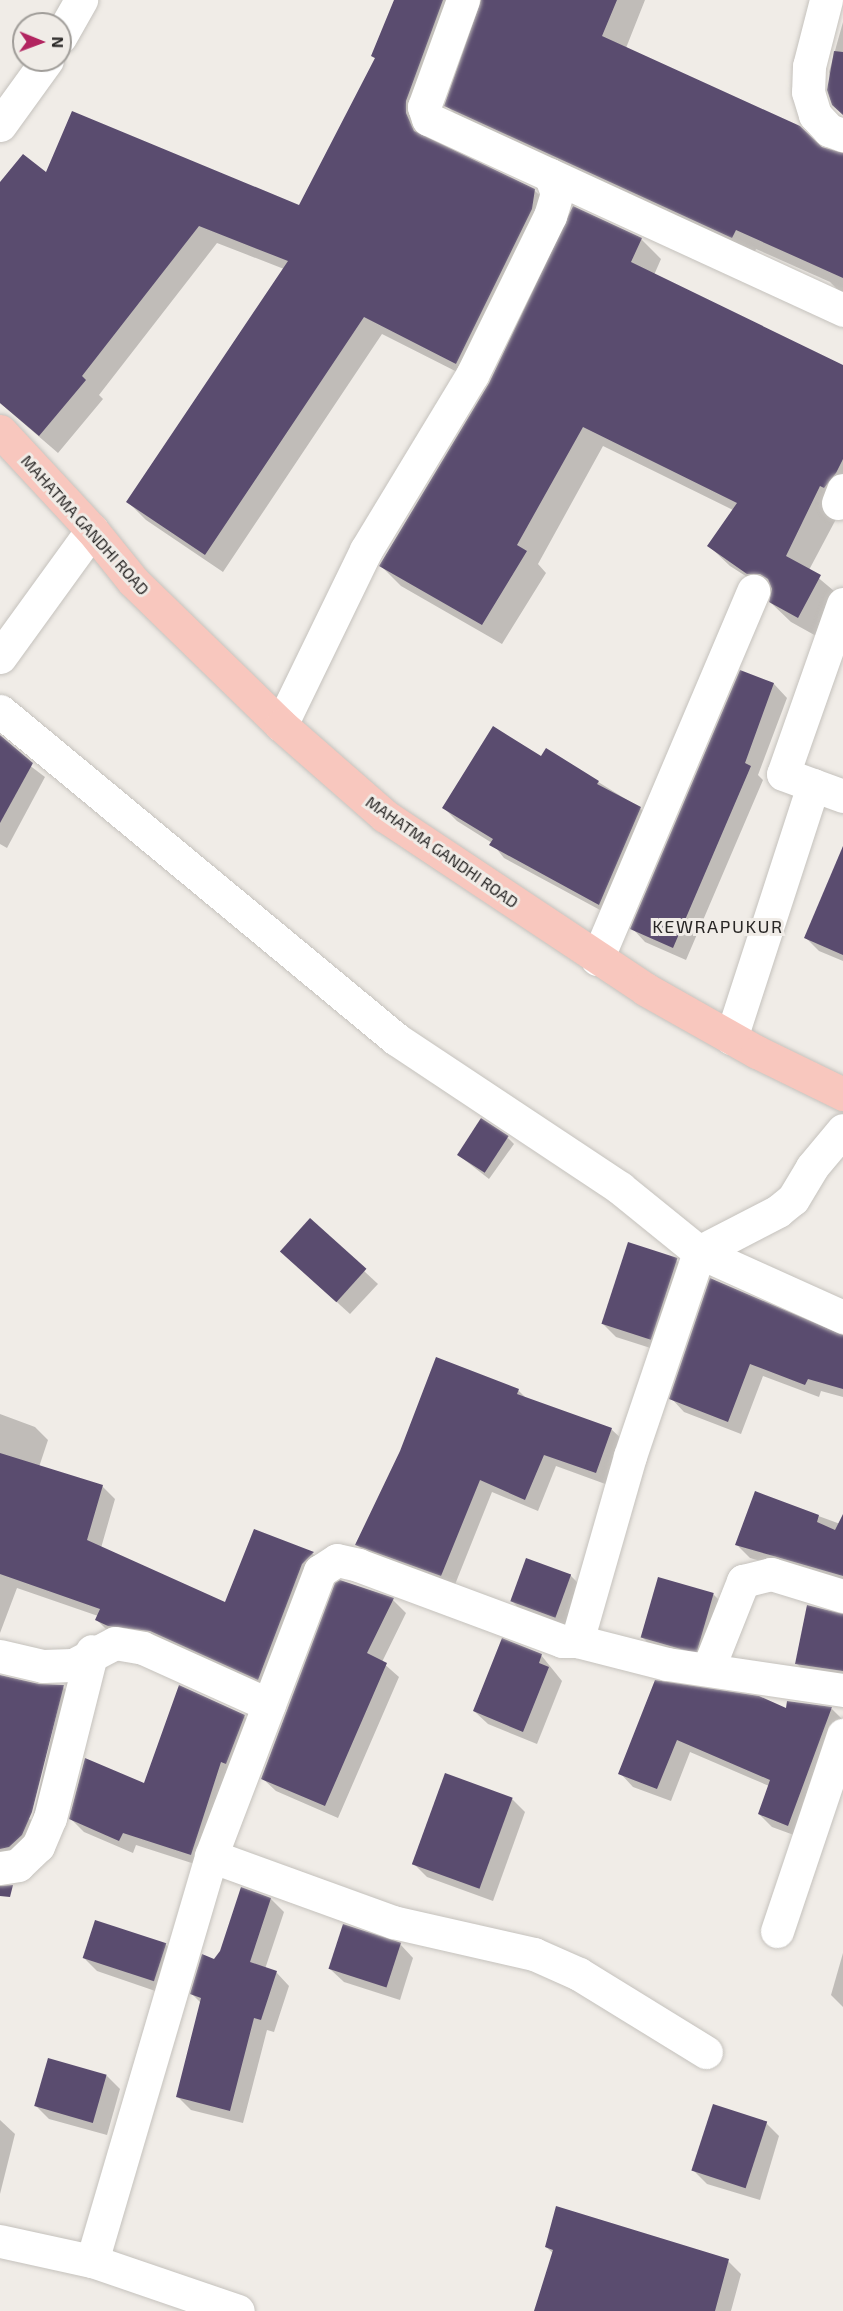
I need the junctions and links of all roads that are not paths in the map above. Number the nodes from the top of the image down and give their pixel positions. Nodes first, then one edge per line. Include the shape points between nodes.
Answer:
1 (81, 0) edge
2 (463, 0) edge
3 (826, 0) edge
4 (72, 16) edge
5 (38, 72) edge
6 (0, 125) edge
7 (843, 135) edge
8 (550, 175) junction
9 (843, 310) edge
10 (0, 431) edge
11 (92, 530) junction
12 (753, 591) dead end
13 (843, 604) edge
14 (0, 657) edge
15 (0, 711) edge
16 (281, 725) junction
17 (828, 790) edge
18 (597, 959) junction
19 (731, 1038) junction
20 (843, 1094) edge
21 (843, 1130) edge
22 (705, 1247) junction
23 (843, 1317) edge
24 (843, 1596) edge
25 (577, 1641) junction
26 (92, 1652) junction
27 (0, 1656) edge
28 (708, 1669) junction
29 (843, 1690) edge
30 (269, 1705) junction
31 (843, 1735) edge
32 (211, 1856) junction
33 (0, 1868) edge
34 (777, 1930) dead end
35 (706, 2052) dead end
36 (0, 2241) edge
37 (92, 2261) junction
38 (238, 2311) edge

1 - 4 street
2 - 8 street via 424,107 428,119
3 - 7 street via 809,66 808,92 815,116 829,130
5 - 6 street
8 - 9 street
8 - 16 street via 556,193 550,216 493,333 472,375 366,550
10 - 11 main road, MAHATMA GANDHI ROAD
11 - 14 street
11 - 16 main road, MAHATMA GANDHI ROAD via 133,581
12 - 18 street
13 - 17 street via 783,774
15 - 22 street via 396,1039
16 - 18 main road, MAHATMA GANDHI ROAD via 385,816
17 - 19 street
18 - 19 main road, MAHATMA GANDHI ROAD
19 - 20 main road, MAHATMA GANDHI ROAD
21 - 22 street via 812,1167 793,1199 778,1211
22 - 23 street
22 - 25 street via 630,1456
24 - 28 street via 771,1574 742,1581
25 - 28 street via 668,1664
25 - 30 street via 562,1641 337,1560 320,1571
26 - 27 street via 73,1665 43,1666
26 - 30 street via 115,1643 143,1648
26 - 33 street via 50,1818 38,1846 18,1865
28 - 29 street
30 - 32 street
31 - 34 street
32 - 35 street via 393,1922 534,1954 579,1974
32 - 37 street
36 - 37 street
37 - 38 street

